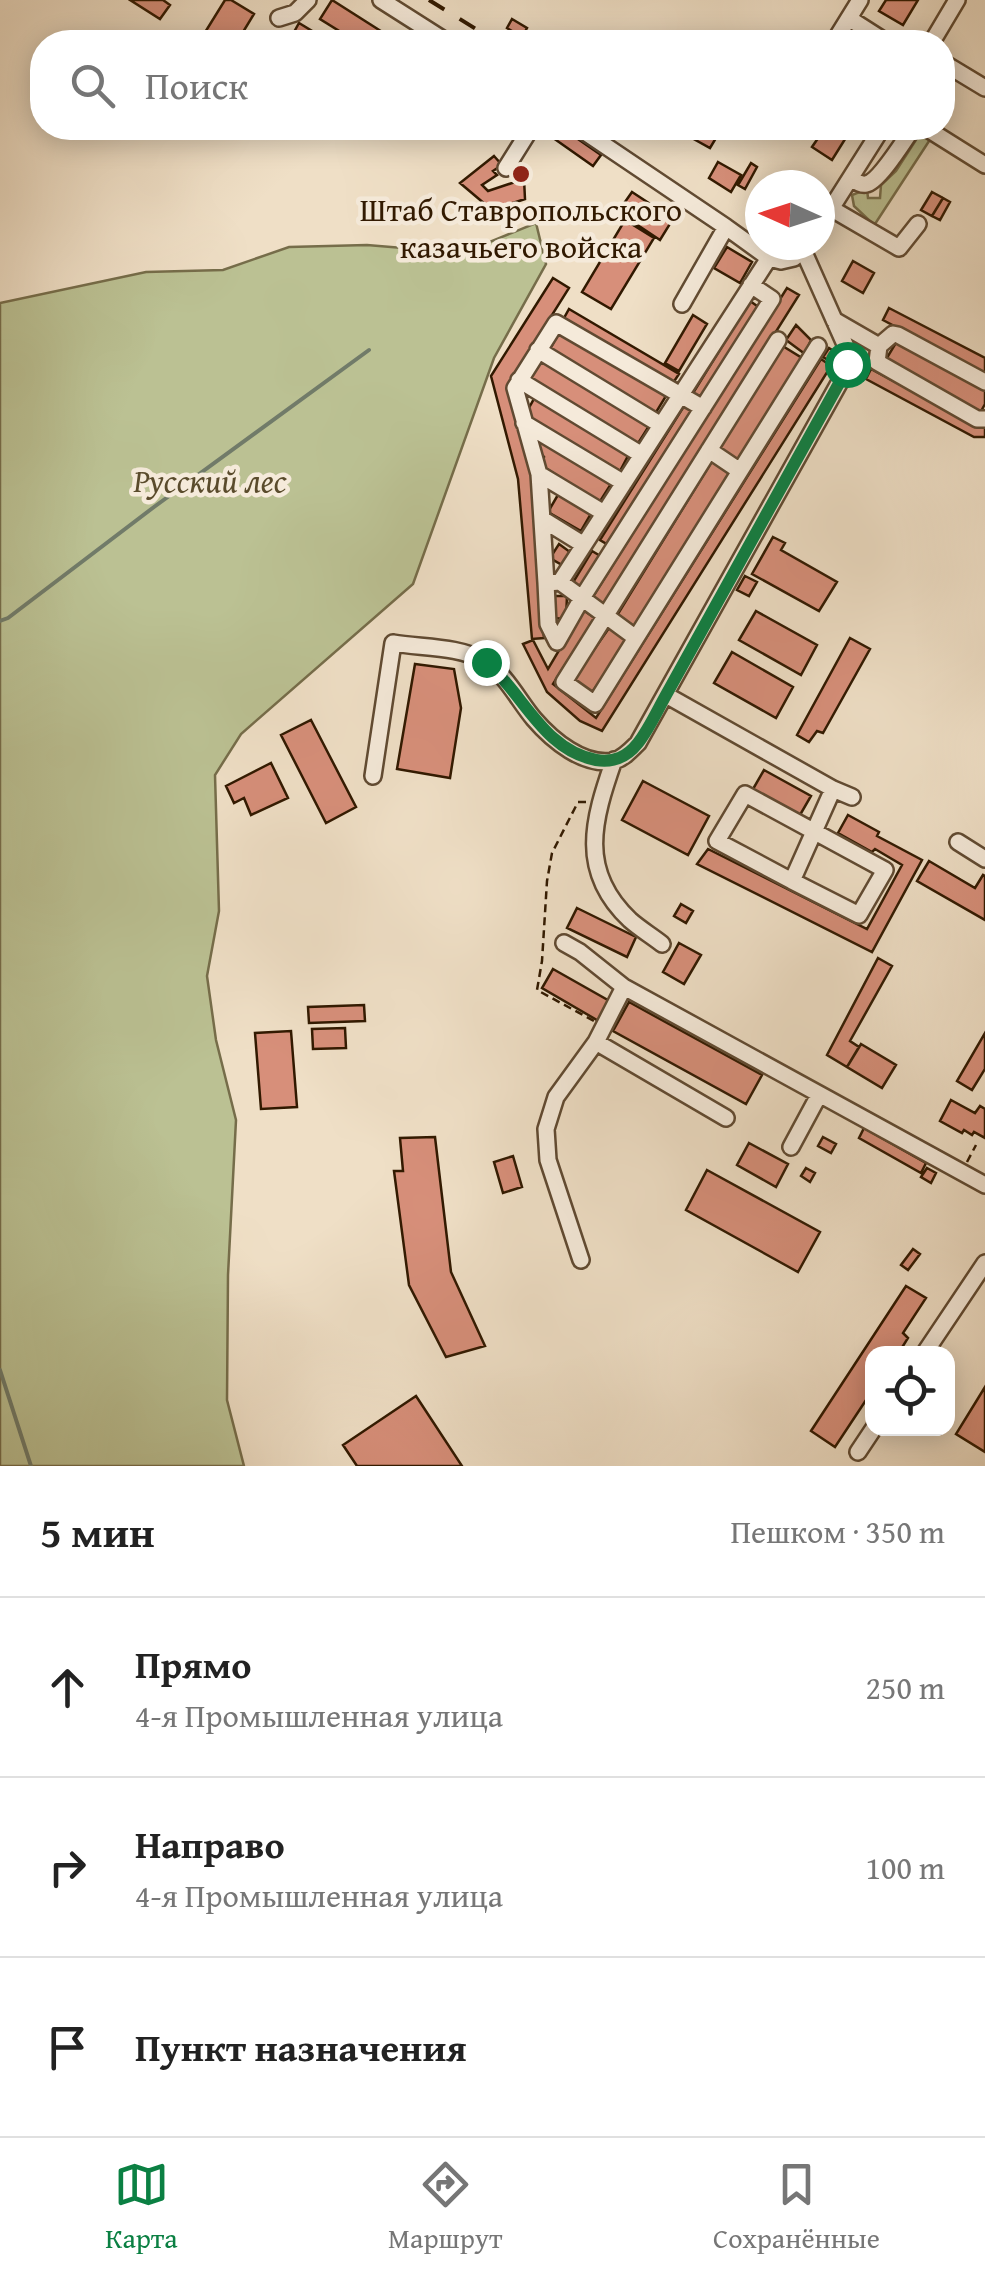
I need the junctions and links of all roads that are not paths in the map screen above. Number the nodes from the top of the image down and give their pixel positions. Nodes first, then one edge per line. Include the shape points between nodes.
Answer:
1 (308, 0) edge
2 (381, 0) edge
3 (860, 0) edge
4 (957, 0) edge
5 (279, 18) dead end
6 (850, 19) junction
7 (429, 30) edge
8 (842, 30) edge
9 (867, 30) edge
10 (939, 30) edge
11 (955, 70) edge
12 (985, 88) edge
13 (524, 140) edge
14 (597, 140) edge
15 (874, 140) edge
16 (893, 140) edge
17 (904, 140) edge
18 (945, 140) edge
19 (900, 146) junction
20 (985, 165) edge
21 (506, 168) dead end
22 (851, 178) junction
23 (835, 204) edge
24 (835, 211) edge
25 (918, 224) dead end
26 (726, 227) junction
27 (745, 241) edge
28 (768, 260) edge
29 (810, 260) edge
30 (752, 285) junction
31 (682, 304) dead end
32 (834, 320) junction
33 (778, 340) dead end
34 (818, 346) dead end
35 (879, 346) junction
36 (538, 350) junction
37 (519, 380) junction
38 (985, 382) edge
39 (680, 395) junction
40 (703, 408) junction
41 (985, 419) edge
42 (524, 422) junction
43 (661, 425) junction
44 (709, 450) junction
45 (642, 454) junction
46 (740, 471) junction
47 (539, 474) junction
48 (624, 483) junction
49 (604, 513) junction
50 (542, 519) junction
51 (586, 542) junction
52 (610, 555) junction
53 (553, 582) junction
54 (582, 598) junction
55 (605, 615) junction
56 (636, 638) junction
57 (666, 695) junction
58 (614, 760) junction
59 (373, 776) dead end
60 (833, 790) junction
61 (852, 797) dead end
62 (815, 833) junction
63 (958, 842) dead end
64 (985, 858) edge
65 (792, 880) junction
66 (564, 943) dead end
67 (662, 944) dead end
68 (624, 988) junction
69 (596, 1042) junction
70 (819, 1095) junction
71 (726, 1118) dead end
72 (791, 1147) dead end
73 (985, 1185) edge
74 (581, 1260) dead end
75 (985, 1263) edge
76 (929, 1346) edge
77 (869, 1436) edge
78 (858, 1452) dead end

1 - 5 street
2 - 7 street
3 - 6 street
4 - 10 street
6 - 8 street
6 - 9 street
11 - 12 street
13 - 21 street
14 - 26 street
15 - 22 street
16 - 19 street
17 - 19 street
18 - 20 street
19 - 22 street via 867,184
22 - 23 street
24 - 25 street via 900,248
26 - 27 street
26 - 31 street
28 - 30 street
29 - 32 street
30 - 39 street
30 - 40 street via 772,299
32 - 35 street
32 - 57 street via 848,351 842,378
33 - 44 street
34 - 46 street
35 - 38 street via 898,334
35 - 41 street via 877,362
36 - 37 street
36 - 39 street via 556,322
36 - 43 street
37 - 42 street
37 - 45 street
39 - 40 street
39 - 43 street
40 - 52 street
42 - 47 street
42 - 48 street
43 - 45 street
44 - 46 street
44 - 55 street
45 - 48 street
46 - 56 street
47 - 49 street
47 - 50 street
48 - 49 street
49 - 51 street
50 - 51 street
50 - 53 street
51 - 52 street
51 - 53 street
52 - 54 street
53 - 54 street
53 - 54 street via 548,624 558,642
54 - 55 street
55 - 56 street
55 - 56 street via 564,682 595,704
57 - 58 street via 638,743
57 - 60 street
58 - 59 street via 580,756 550,736 486,662 468,653 393,643
58 - 67 street via 593,833 594,855 612,899
60 - 61 street
60 - 62 street
62 - 65 street
62 - 65 street via 885,870 859,914
62 - 65 street via 745,794 717,841
63 - 64 street
66 - 68 street
68 - 69 street
68 - 70 street
69 - 71 street
69 - 74 street via 556,1097 546,1130 548,1160
70 - 72 street
70 - 73 street
75 - 76 street
77 - 78 street

